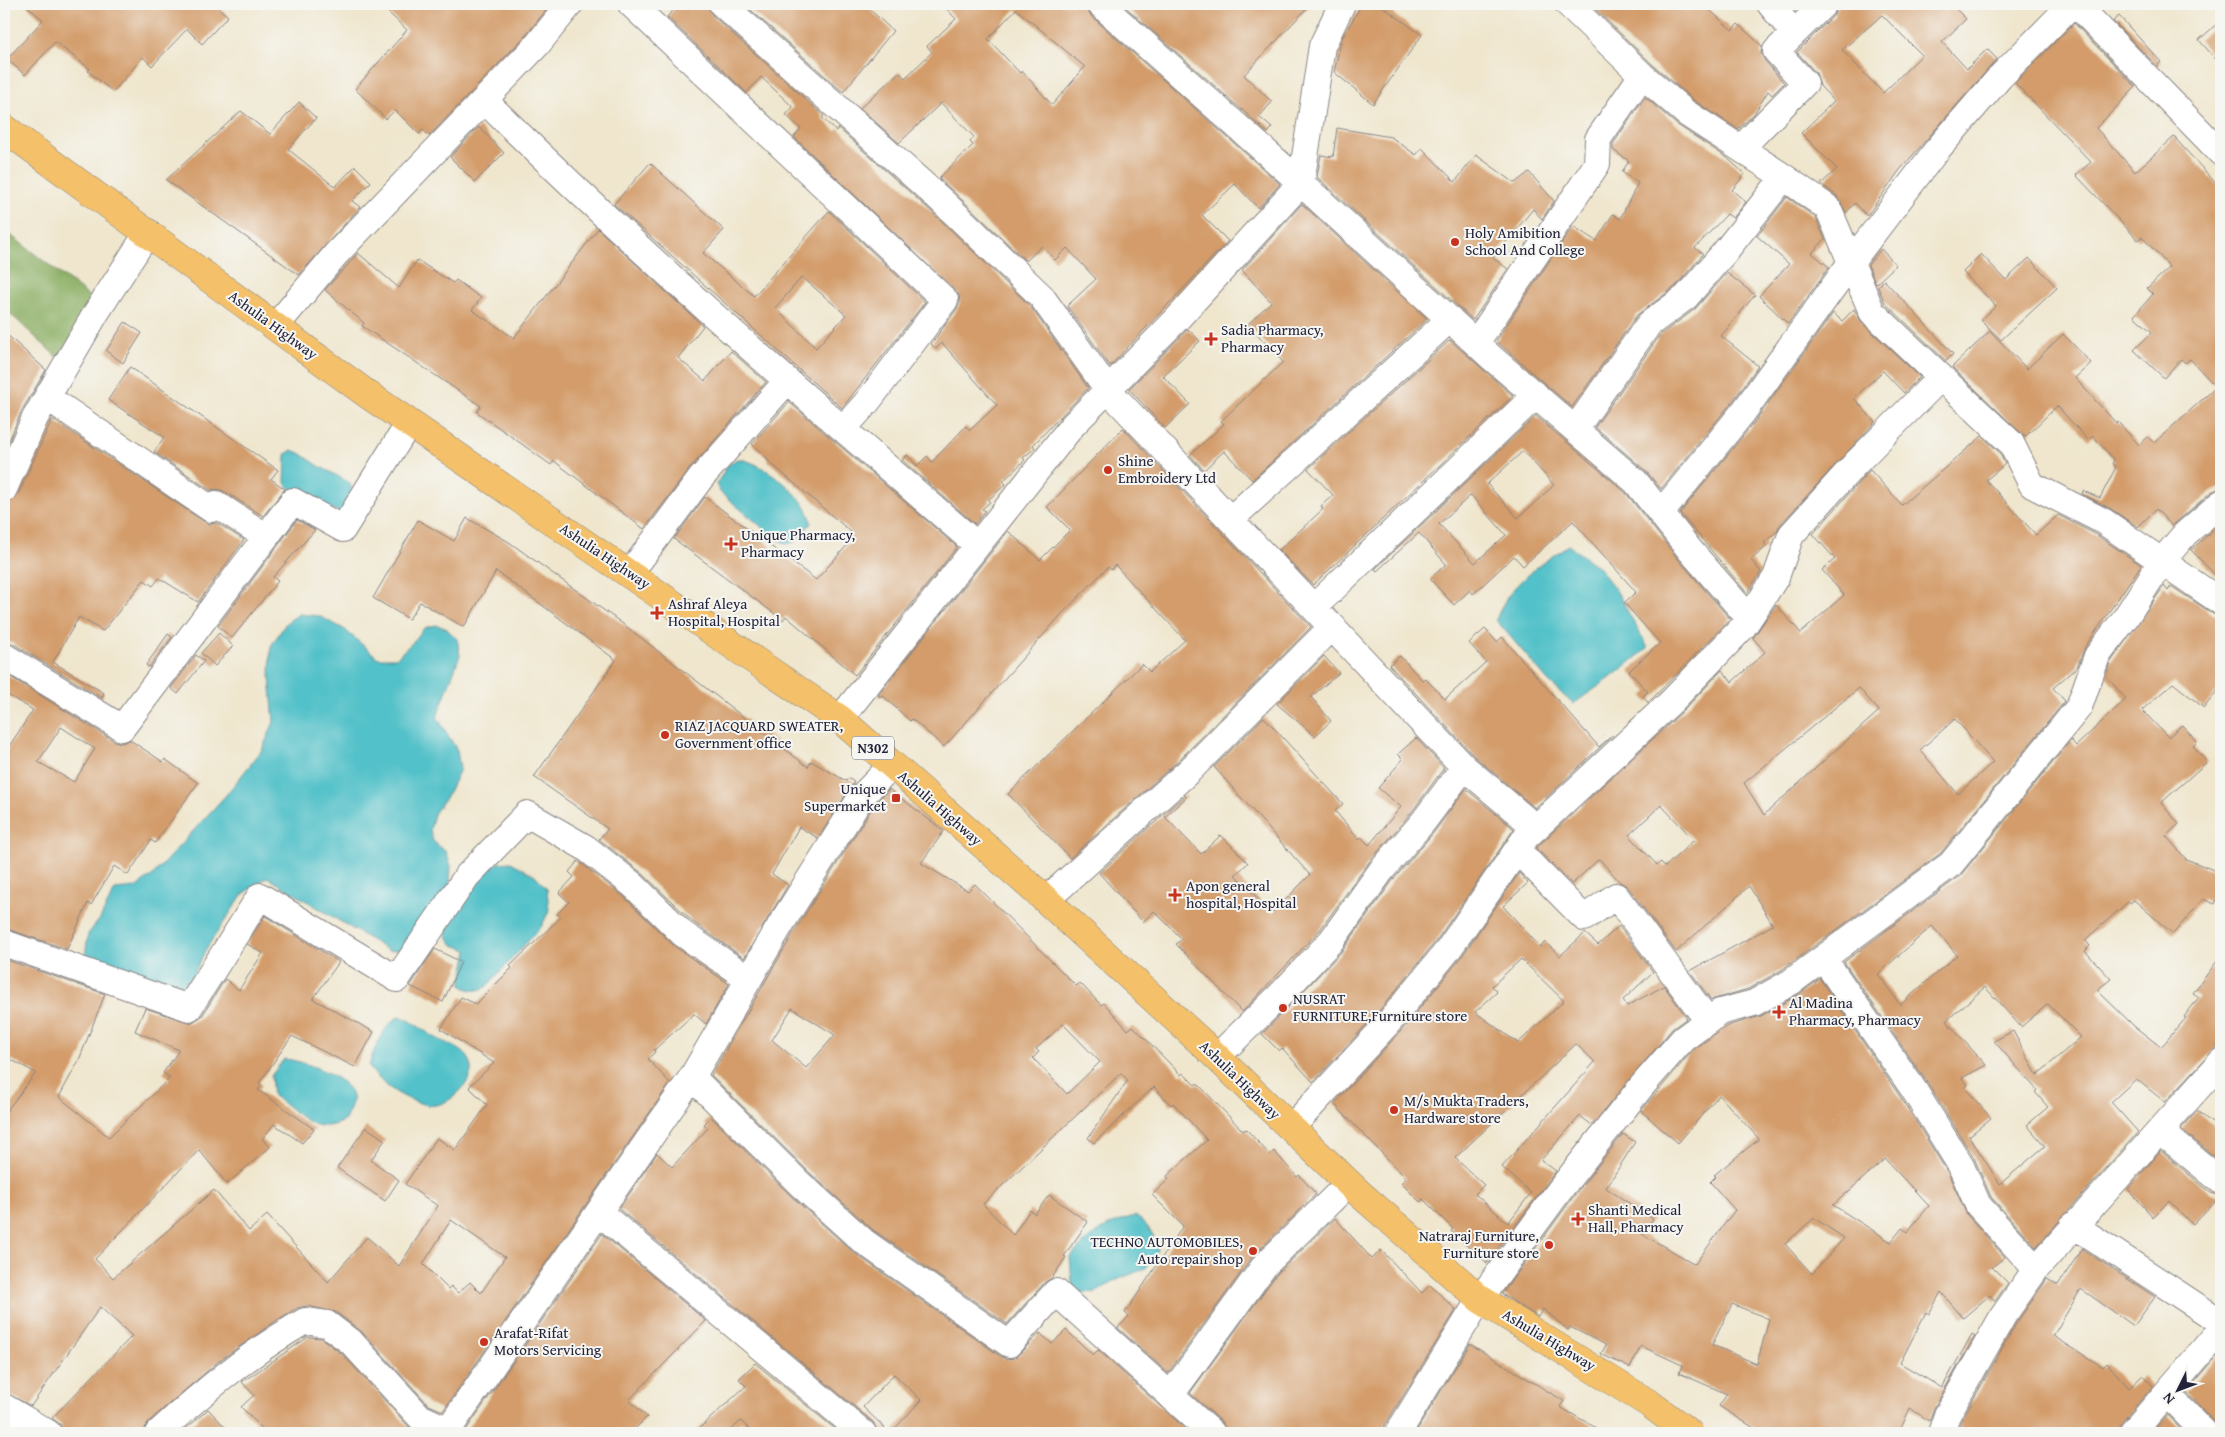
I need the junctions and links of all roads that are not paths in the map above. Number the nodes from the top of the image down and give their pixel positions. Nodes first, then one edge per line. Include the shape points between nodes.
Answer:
1 (570, 4) edge
2 (631, 4) edge
3 (722, 4) edge
4 (1100, 4) edge
5 (1568, 4) edge
6 (1770, 4) edge
7 (1824, 4) edge
8 (2072, 4) edge
9 (2076, 4) edge
10 (1336, 6) edge
11 (1794, 34) junction
12 (1642, 75) junction
13 (484, 100) junction
14 (4, 128) edge
15 (1741, 148) junction
16 (2221, 154) edge
17 (1784, 177) junction
18 (1301, 183) junction
19 (148, 232) junction
20 (1852, 261) junction
21 (1450, 318) junction
22 (275, 327) junction
23 (1476, 343) junction
24 (1941, 377) junction
25 (787, 380) junction
26 (1108, 390) junction
27 (1536, 395) junction
28 (47, 397) junction
29 (409, 423) junction
30 (1576, 428) junction
31 (843, 429) junction
32 (4, 489) edge
33 (2221, 503) edge
34 (1661, 513) junction
35 (1231, 519) junction
36 (264, 536) junction
37 (977, 545) junction
38 (2162, 561) junction
39 (630, 574) junction
40 (2221, 602) edge
41 (1314, 606) junction
42 (1749, 618) junction
43 (1333, 626) junction
44 (4, 656) edge
45 (840, 719) junction
46 (892, 765) junction
47 (1464, 767) junction
48 (1536, 828) junction
49 (1516, 850) junction
50 (1046, 900) junction
51 (4, 943) edge
52 (1824, 959) junction
53 (750, 979) junction
54 (1708, 1021) junction
55 (1216, 1057) junction
56 (2221, 1062) edge
57 (692, 1077) junction
58 (1291, 1128) junction
59 (2160, 1131) junction
60 (2221, 1181) edge
61 (1348, 1184) junction
62 (600, 1213) junction
63 (2074, 1225) junction
64 (2036, 1269) junction
65 (1480, 1298) junction
66 (2221, 1322) edge
67 (2221, 1330) edge
68 (2166, 1394) junction
69 (1170, 1396) junction
70 (4, 1407) edge
71 (450, 1432) edge
72 (48, 1433) edge
73 (158, 1433) edge
74 (862, 1433) edge
75 (1212, 1433) edge
76 (1398, 1433) edge
77 (1689, 1433) edge
78 (1940, 1433) edge
79 (2132, 1433) edge
80 (2205, 1433) edge

1 - 13 street via 537,45
2 - 31 street via 946,300
3 - 26 street via 943,202 1041,296
4 - 18 street
5 - 12 street
6 - 11 street
7 - 11 street
8 - 20 street via 2000,77 1936,151
9 - 16 street
10 - 18 street via 1322,46
11 - 15 street via 1776,51 1805,83
12 - 15 street via 1686,113
12 - 23 street via 1598,140 1597,164
13 - 22 street via 336,254
13 - 25 street via 586,200
14 - 19 highway, Ashulia Highway / N302
15 - 17 street
17 - 20 street via 1828,208
17 - 30 street via 1686,297 1649,324
18 - 21 street
18 - 26 street
19 - 22 highway, Ashulia Highway / N302
19 - 28 street
20 - 24 street via 1872,312
20 - 34 street via 1744,411
21 - 23 street
21 - 35 street
22 - 29 highway, Ashulia Highway / N302
23 - 27 street
24 - 38 street via 2011,443 2032,485 2103,520
24 - 42 street via 1791,535 1776,577
25 - 31 street
25 - 39 street via 701,478
26 - 35 street
26 - 37 street via 1072,426
27 - 30 street
27 - 41 street
28 - 32 street
28 - 36 street via 212,510 216,504
29 - 36 street via 343,529 293,501
29 - 39 highway, Ashulia Highway / N302
30 - 34 street via 1636,482
31 - 37 street
33 - 38 street via 2185,534
34 - 42 street
35 - 41 street
36 - 44 street via 122,728
37 - 45 street
38 - 40 street
38 - 52 street via 2097,656 2079,707 1951,864
39 - 45 highway, Ashulia Highway / N302
41 - 43 street
42 - 48 street via 1672,701
43 - 47 street
43 - 50 street via 1190,770
45 - 46 highway, Ashulia Highway / N302
46 - 50 highway, Ashulia Highway / N302
46 - 53 street via 862,796
47 - 48 street
47 - 55 street via 1381,871 1331,941
48 - 49 street
49 - 54 street via 1584,918 1616,896
49 - 58 street via 1448,950 1390,1021
50 - 55 highway, Ashulia Highway / N302
51 - 53 street via 189,1008 260,896 397,979 467,876 527,814 586,848 632,885 683,934
52 - 54 street via 1754,1003 1720,1012
52 - 64 street via 1951,1149 1978,1205
53 - 57 street
54 - 65 street via 1683,1039 1641,1087
55 - 58 highway, Ashulia Highway / N302
56 - 59 street
57 - 62 street
57 - 69 street via 863,1241 1009,1344 1056,1292
58 - 61 highway, Ashulia Highway / N302
59 - 60 street
59 - 63 street
61 - 65 highway, Ashulia Highway / N302
61 - 69 street via 1265,1265
62 - 71 street
62 - 74 street
63 - 64 street
63 - 66 street
64 - 78 street via 2003,1316
65 - 76 street
65 - 77 highway, Ashulia Highway / N302 via 1626,1388
67 - 68 street
68 - 79 street
68 - 80 street
69 - 75 street
70 - 72 street
71 - 73 street via 420,1417 352,1343 327,1324 306,1321 240,1363

